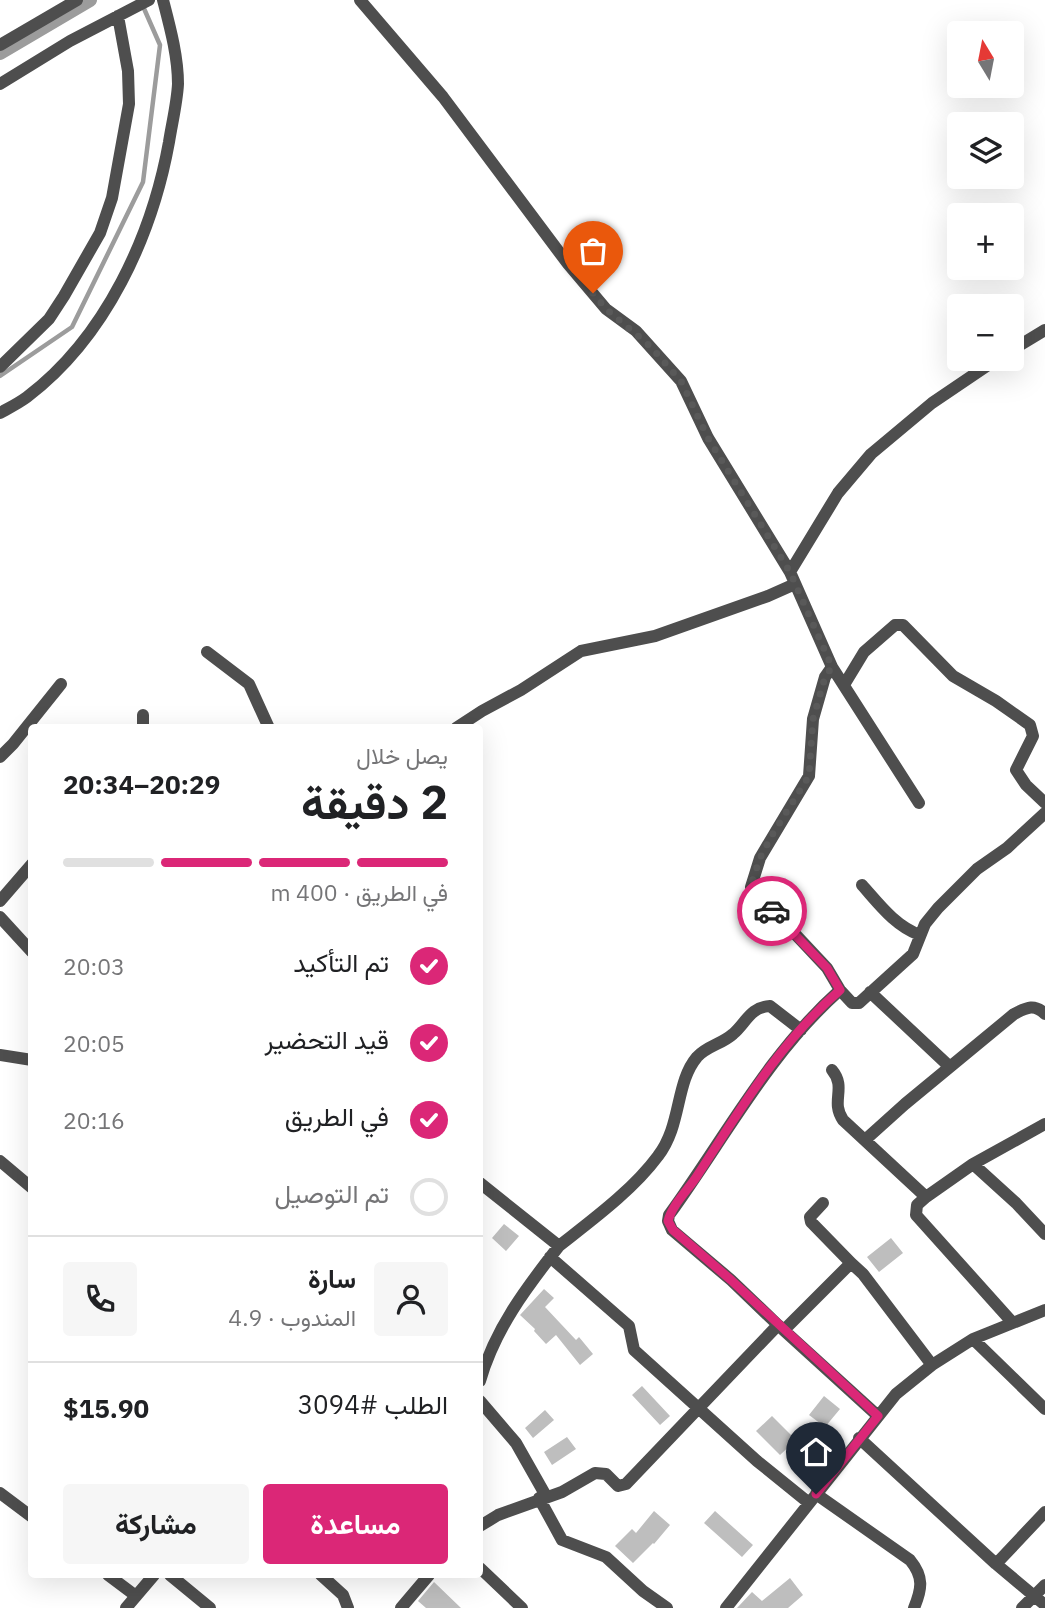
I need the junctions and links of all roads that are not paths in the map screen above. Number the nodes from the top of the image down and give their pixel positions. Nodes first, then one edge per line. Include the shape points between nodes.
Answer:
1 (77, 0) edge
2 (149, 0) edge
3 (163, 0) edge
4 (360, 0) edge
5 (118, 16) junction
6 (0, 45) edge
7 (0, 84) edge
8 (1045, 330) edge
9 (1024, 343) edge
10 (0, 367) edge
11 (979, 371) edge
12 (0, 413) edge
13 (792, 578) junction
14 (207, 652) dead end
15 (832, 667) junction
16 (61, 684) dead end
17 (844, 685) junction
18 (36, 723) edge
19 (267, 724) edge
20 (462, 724) edge
21 (28, 730) edge
22 (0, 757) edge
23 (919, 803) dead end
24 (1045, 803) edge
25 (1045, 813) edge
26 (28, 869) edge
27 (862, 885) dead end
28 (0, 901) edge
29 (0, 917) edge
30 (920, 935) junction
31 (28, 948) edge
32 (840, 990) junction
33 (870, 992) junction
34 (1045, 1014) edge
35 (801, 1030) junction
36 (0, 1055) edge
37 (28, 1059) edge
38 (950, 1067) junction
39 (832, 1070) dead end
40 (1043, 1129) edge
41 (865, 1140) junction
42 (0, 1161) edge
43 (973, 1164) junction
44 (28, 1185) edge
45 (483, 1187) edge
46 (926, 1197) junction
47 (823, 1203) dead end
48 (1045, 1234) edge
49 (558, 1246) junction
50 (550, 1257) junction
51 (851, 1263) junction
52 (1045, 1310) edge
53 (1012, 1322) junction
54 (781, 1327) junction
55 (973, 1339) junction
56 (932, 1365) junction
57 (483, 1367) edge
58 (483, 1404) edge
59 (698, 1408) junction
60 (1045, 1409) edge
61 (878, 1416) junction
62 (859, 1438) junction
63 (0, 1493) edge
64 (543, 1497) junction
65 (813, 1499) junction
66 (1045, 1512) edge
67 (28, 1514) edge
68 (483, 1524) edge
69 (996, 1564) junction
70 (483, 1571) edge
71 (112, 1578) edge
72 (151, 1578) edge
73 (174, 1578) edge
74 (324, 1578) edge
75 (426, 1578) edge
76 (1045, 1585) edge
77 (136, 1596) junction
78 (1040, 1601) edge
79 (126, 1608) edge
80 (210, 1608) edge
81 (348, 1608) edge
82 (401, 1608) edge
83 (522, 1608) edge
84 (667, 1608) edge
85 (726, 1608) edge
86 (914, 1608) edge
87 (1022, 1608) edge

1 - 6 street
2 - 5 street
3 - 12 street via 178,82 163,172 143,237 114,297 88,333 27,398
4 - 13 street via 443,97 568,264 606,309 636,331 681,381 708,438
5 - 7 street
5 - 10 street via 129,104 112,198 100,233 57,308
8 - 9 street
11 - 13 street via 871,454 838,493
13 - 15 street
13 - 20 street via 759,600 654,636 582,650
14 - 19 street via 249,684
15 - 17 street
15 - 32 street via 813,719 809,776 766,847 751,887 827,968
16 - 18 street
17 - 23 street
17 - 24 street via 868,648 895,625 903,625 953,676 1030,725 1033,736 1016,770
21 - 22 street
25 - 30 street via 977,869
26 - 28 street
27 - 30 street via 897,922
29 - 31 street
30 - 33 street via 913,954
32 - 33 street via 854,1004
32 - 35 street
33 - 38 street
34 - 38 street via 1039,1008 1025,1008
35 - 49 street via 770,1006 762,1006 732,1036 704,1051 687,1073 678,1114 657,1157 606,1209
35 - 54 street via 741,1104 668,1221
36 - 37 street
38 - 41 street
39 - 41 street via 840,1086 839,1113
40 - 43 street
41 - 46 street
42 - 44 street
43 - 46 street
43 - 48 street
45 - 49 street
46 - 53 street via 917,1205 916,1215
47 - 51 street via 810,1217 811,1222
49 - 50 street
50 - 57 street via 496,1335
50 - 59 street via 629,1326 634,1350
51 - 54 street
51 - 56 street
52 - 53 street
53 - 55 street
54 - 59 street
54 - 61 street
55 - 56 street
55 - 60 street
56 - 61 street via 895,1394
58 - 64 street via 516,1443
59 - 64 street via 626,1484 618,1486 606,1474 595,1473
59 - 65 street via 757,1461
61 - 62 street
62 - 65 street
62 - 69 street
63 - 67 street
64 - 68 street
64 - 84 street via 562,1540 606,1557
65 - 85 street
65 - 86 street via 910,1560 922,1583
66 - 69 street
69 - 78 street
70 - 83 street
71 - 77 street
72 - 77 street
73 - 80 street
74 - 81 street via 343,1595
75 - 82 street
76 - 78 street
77 - 79 street
78 - 87 street

